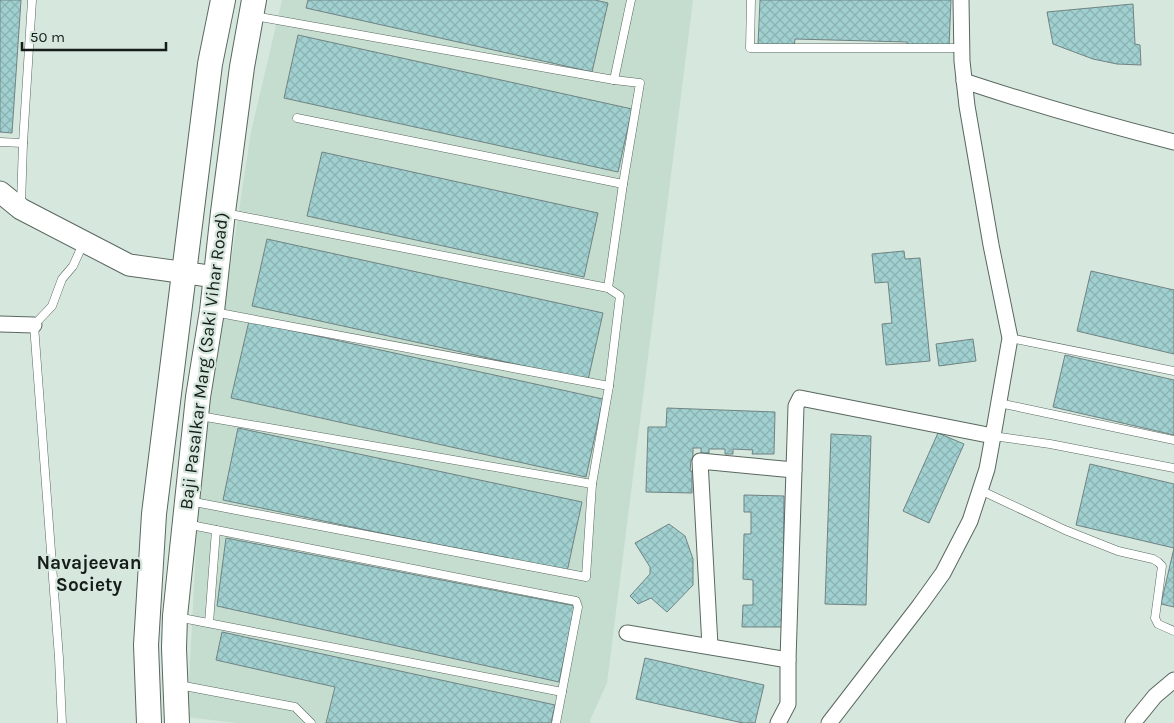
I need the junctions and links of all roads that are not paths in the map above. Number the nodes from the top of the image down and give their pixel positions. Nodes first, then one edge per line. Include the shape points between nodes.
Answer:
1 (32, 0) edge
2 (223, 0) edge
3 (631, 0) edge
4 (751, 0) edge
5 (961, 0) edge
6 (253, 8) edge
7 (962, 48) junction
8 (614, 80) junction
9 (964, 81) junction
10 (297, 118) dead end
11 (0, 142) edge
12 (1174, 142) edge
13 (23, 143) junction
14 (623, 184) junction
15 (0, 192) edge
16 (21, 209) junction
17 (223, 212) junction
18 (84, 242) junction
19 (184, 272) junction
20 (216, 277) junction
21 (608, 288) junction
22 (212, 312) junction
23 (0, 324) edge
24 (34, 325) junction
25 (1010, 338) junction
26 (1174, 371) edge
27 (609, 386) junction
28 (999, 403) junction
29 (196, 415) junction
30 (994, 436) junction
31 (1174, 440) edge
32 (1174, 468) edge
33 (794, 470) junction
34 (592, 484) junction
35 (980, 490) junction
36 (186, 512) junction
37 (216, 530) junction
38 (175, 616) junction
39 (208, 623) junction
40 (1174, 631) edge
41 (627, 633) dead end
42 (710, 646) junction
43 (788, 660) junction
44 (1174, 680) edge
45 (175, 685) junction
46 (562, 692) junction
47 (62, 723) edge
48 (149, 723) edge
49 (177, 723) edge
50 (311, 723) edge
51 (556, 723) edge
52 (778, 723) edge
53 (830, 723) edge
54 (1133, 723) edge

1 - 13 lane
2 - 19 main road, Baji Pasalkar Marg (Saki Vihar Road) via 210,64
3 - 8 lane
4 - 7 lane via 750,48
5 - 7 street
6 - 8 lane
6 - 17 main road, Baji Pasalkar Marg (Saki Vihar Road)
7 - 9 street
8 - 14 lane via 640,83
9 - 12 street
9 - 25 street
10 - 14 lane
11 - 13 lane
13 - 16 lane
14 - 21 lane
15 - 16 street
16 - 18 street
17 - 20 main road, Baji Pasalkar Marg (Saki Vihar Road)
17 - 21 lane
18 - 19 street via 130,265
18 - 24 lane via 73,266 62,279 52,306
19 - 20 street
19 - 48 main road, Baji Pasalkar Marg (Saki Vihar Road) via 154,514 146,645
20 - 22 main road, Baji Pasalkar Marg (Saki Vihar Road)
21 - 27 lane via 620,296
22 - 27 lane
22 - 29 main road, Baji Pasalkar Marg (Saki Vihar Road)
23 - 24 street
24 - 47 lane
25 - 26 lane
25 - 28 street
27 - 34 lane
28 - 30 street
28 - 31 lane
29 - 34 lane
29 - 36 main road, Baji Pasalkar Marg (Saki Vihar Road)
30 - 32 lane
30 - 33 street via 800,398 796,406
30 - 35 street
33 - 42 street via 700,461
33 - 43 street
34 - 36 lane via 586,577
35 - 40 lane via 1065,530 1118,551 1158,562 1162,566 1155,618 1158,624
35 - 53 street via 970,521 943,573
36 - 37 lane
36 - 38 main road, Baji Pasalkar Marg (Saki Vihar Road)
37 - 39 lane
37 - 46 lane via 576,601 578,607
38 - 39 lane
38 - 45 main road, Baji Pasalkar Marg (Saki Vihar Road)
39 - 46 lane
41 - 42 street
42 - 43 street
43 - 52 street via 788,704
44 - 54 street via 1154,696
45 - 49 main road, Baji Pasalkar Marg (Saki Vihar Road)
45 - 50 lane via 295,707
46 - 51 lane

